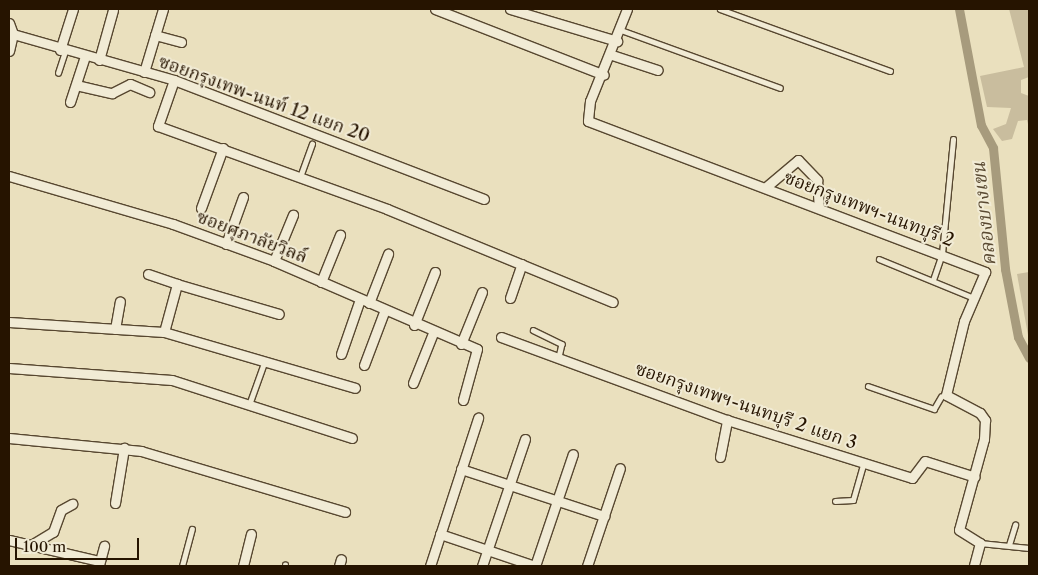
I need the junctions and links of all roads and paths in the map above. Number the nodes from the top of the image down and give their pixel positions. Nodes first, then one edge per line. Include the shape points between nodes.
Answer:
1 (73, 9) edge
2 (163, 9) edge
3 (435, 9) edge
4 (510, 9) edge
5 (720, 9) edge
6 (113, 10) dead end
7 (624, 10) edge
8 (9, 23) edge
9 (621, 30) junction
10 (13, 34) junction
11 (155, 35) junction
12 (617, 41) junction
13 (181, 42) dead end
14 (62, 50) junction
15 (9, 51) edge
16 (612, 55) junction
17 (85, 56) junction
18 (100, 60) junction
19 (658, 70) dead end
20 (890, 71) dead end
21 (144, 72) junction
22 (58, 73) dead end
23 (604, 75) junction
24 (174, 80) junction
25 (76, 85) junction
26 (780, 88) dead end
27 (148, 92) dead end
28 (70, 102) dead end
29 (953, 140) dead end
30 (312, 144) dead end
31 (223, 148) junction
32 (9, 176) edge
33 (300, 177) junction
34 (766, 187) junction
35 (243, 197) dead end
36 (484, 199) dead end
37 (201, 208) dead end
38 (819, 208) junction
39 (292, 215) dead end
40 (340, 235) dead end
41 (226, 244) junction
42 (388, 254) dead end
43 (942, 254) junction
44 (879, 258) dead end
45 (274, 261) junction
46 (522, 264) junction
47 (435, 272) dead end
48 (148, 274) dead end
49 (933, 280) junction
50 (321, 282) junction
51 (177, 284) junction
52 (482, 292) dead end
53 (510, 298) dead end
54 (974, 298) junction
55 (360, 299) junction
56 (120, 301) dead end
57 (613, 302) dead end
58 (369, 303) junction
59 (384, 312) junction
60 (279, 314) dead end
61 (9, 322) edge
62 (414, 325) junction
63 (115, 329) junction
64 (533, 330) dead end
65 (164, 332) junction
66 (433, 332) junction
67 (501, 337) dead end
68 (461, 344) junction
69 (341, 354) dead end
70 (559, 357) junction
71 (264, 362) junction
72 (364, 365) dead end
73 (9, 368) edge
74 (413, 383) dead end
75 (868, 386) dead end
76 (355, 388) dead end
77 (941, 397) dead end
78 (463, 400) dead end
79 (250, 405) junction
80 (478, 418) dead end
81 (727, 420) junction
82 (9, 438) edge
83 (352, 438) dead end
84 (525, 439) dead end
85 (124, 448) junction
86 (573, 454) dead end
87 (720, 457) dead end
88 (863, 464) junction
89 (620, 468) dead end
90 (461, 470) junction
91 (975, 477) junction
92 (509, 485) junction
93 (558, 501) junction
94 (835, 502) dead end
95 (115, 503) dead end
96 (72, 504) dead end
97 (345, 512) dead end
98 (604, 516) junction
99 (1015, 525) dead end
100 (192, 529) dead end
101 (251, 534) dead end
102 (440, 534) junction
103 (9, 540) edge
104 (980, 543) junction
105 (31, 545) junction
106 (1009, 545) junction
107 (104, 546) dead end
108 (1029, 548) edge
109 (488, 550) junction
110 (99, 563) edge
111 (182, 566) edge
112 (243, 566) edge
113 (430, 566) edge
114 (482, 566) edge
115 (535, 566) edge
116 (587, 566) edge
117 (974, 566) edge

1 - 14 street
2 - 11 street
3 - 23 street
4 - 12 street
5 - 20 lane
6 - 18 street
7 - 9 street, ซอยกรุงเทพฯ-นนทบุรี 2
8 - 10 street
9 - 12 street, ซอยกรุงเทพฯ-นนทบุรี 2
9 - 26 lane
10 - 14 street, ซอยกรุงเทพ-นนท์ 12 แยก 20
10 - 15 street
11 - 13 street
11 - 21 street
12 - 16 street, ซอยกรุงเทพฯ-นนทบุรี 2
14 - 17 street, ซอยกรุงเทพ-นนท์ 12 แยก 20
14 - 22 lane
16 - 19 street
16 - 23 street, ซอยกรุงเทพฯ-นนทบุรี 2
17 - 18 street, ซอยกรุงเทพ-นนท์ 12 แยก 20
17 - 25 street
18 - 21 street, ซอยกรุงเทพ-นนท์ 12 แยก 20
21 - 24 street, ซอยกรุงเทพ-นนท์ 12 แยก 20
23 - 34 street, ซอยกรุงเทพฯ-นนทบุรี 2 via 590,101 588,121
24 - 31 street via 158,126
24 - 36 street, ซอยกรุงเทพ-นนท์ 12 แยก 20
25 - 27 street via 112,93 130,84
25 - 28 street
29 - 43 lane
30 - 33 lane
31 - 33 street
31 - 37 street
32 - 41 street, ซอยศุภาลัยวิลล์ via 44,183
33 - 46 street
34 - 38 street, ซอยกรุงเทพฯ-นนทบุรี 2
34 - 38 street via 798,160 817,180
35 - 41 street
38 - 43 street, ซอยกรุงเทพฯ-นนทบุรี 2
39 - 45 street
40 - 50 street
41 - 45 street, ซอยศุภาลัยวิลล์
42 - 58 street
43 - 49 lane
43 - 54 street, ซอยกรุงเทพฯ-นนทบุรี 2 via 984,271
44 - 49 lane
45 - 50 street, ซอยศุภาลัยวิลล์
46 - 53 street
46 - 57 street
47 - 62 street
48 - 51 street
49 - 54 lane
50 - 55 street, ซอยศุภาลัยวิลล์
51 - 60 street
51 - 65 street
52 - 68 street
54 - 91 street, ซอยกรุงเทพฯ-นนทบุรี 2 via 946,395 980,412 985,420
55 - 58 street, ซอยศุภาลัยวิลล์
55 - 69 street
56 - 63 street
58 - 59 street, ซอยศุภาลัยวิลล์
59 - 62 street, ซอยศุภาลัยวิลล์
59 - 72 street
61 - 63 street
62 - 66 street, ซอยศุภาลัยวิลล์
63 - 65 street
64 - 70 lane via 562,344
65 - 71 street
66 - 68 street, ซอยศุภาลัยวิลล์
66 - 74 street
67 - 70 street, ซอยกรุงเทพฯ-นนทบุรี 2 แยก 3
68 - 78 street, ซอยศุภาลัยวิลล์ via 477,349
70 - 81 street, ซอยกรุงเทพฯ-นนทบุรี 2 แยก 3
71 - 76 street
71 - 79 lane
73 - 79 street via 172,380
75 - 77 lane via 934,409
79 - 83 street
80 - 90 street
81 - 87 street
81 - 88 street, ซอยกรุงเทพฯ-นนทบุรี 2 แยก 3
82 - 85 street
84 - 92 street
85 - 95 street
85 - 97 street via 185,461
86 - 93 street
88 - 91 street, ซอยกรุงเทพฯ-นนทบุรี 2 แยก 3 via 912,478 925,461
88 - 94 lane via 853,500
89 - 98 street
90 - 92 street
90 - 102 street
91 - 104 street, ซอยกรุงเทพฯ-นนทบุรี 2 via 958,530
92 - 93 street
92 - 109 street
93 - 98 street
93 - 115 street
96 - 105 street via 60,510 53,532
98 - 116 street
99 - 106 lane
100 - 111 lane
101 - 112 street
102 - 109 street
102 - 113 street
103 - 105 street
104 - 106 lane
104 - 117 street
105 - 110 street
106 - 108 lane
107 - 110 street
109 - 114 street
109 - 115 street

